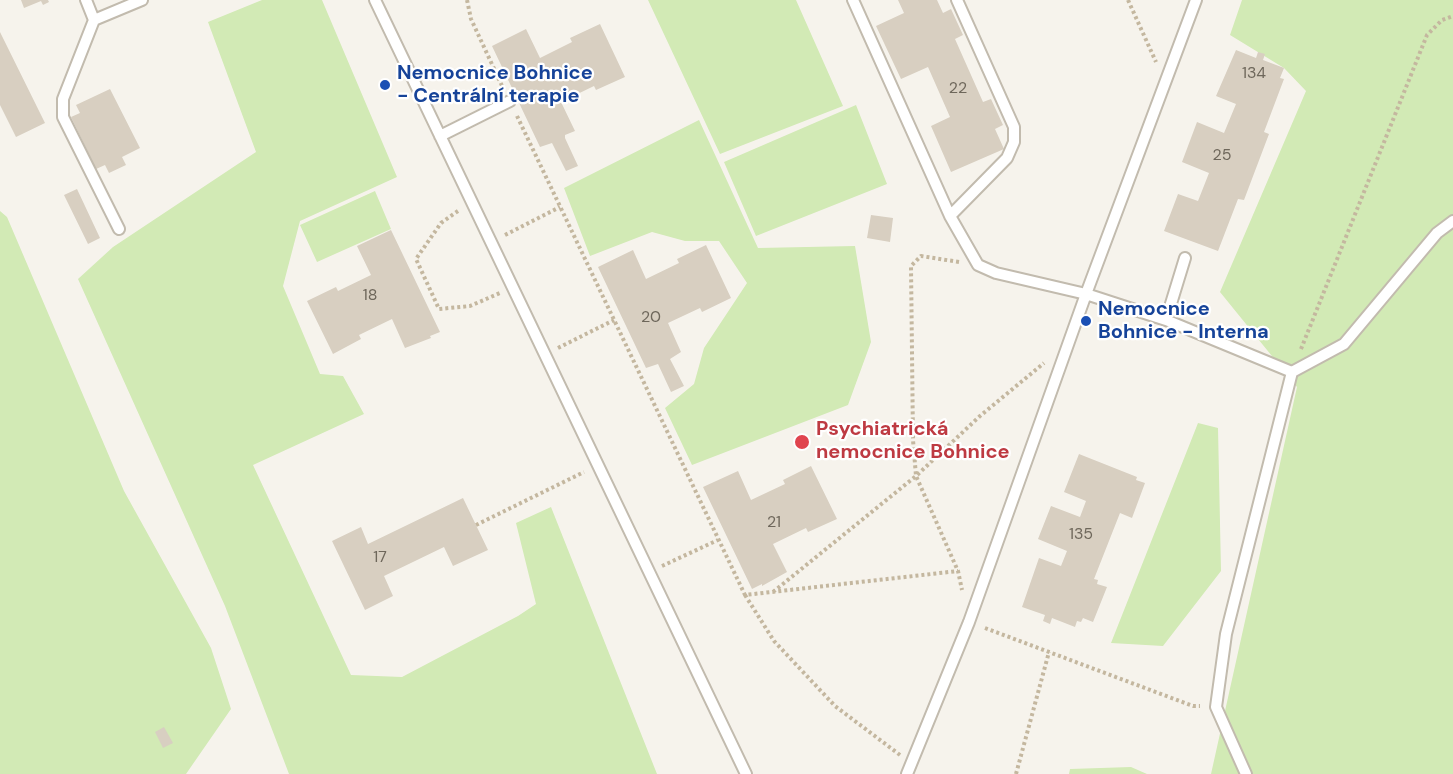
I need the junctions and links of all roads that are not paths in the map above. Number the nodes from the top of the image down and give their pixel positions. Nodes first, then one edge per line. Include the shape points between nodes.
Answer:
1 (86, 0) edge
2 (142, 0) edge
3 (375, 0) edge
4 (853, 0) edge
5 (957, 0) edge
6 (1196, 0) edge
7 (94, 20) junction
8 (510, 101) road end
9 (440, 136) junction
10 (950, 216) junction
11 (1453, 221) edge
12 (119, 229) dead end
13 (1185, 258) dead end
14 (1086, 294) junction
15 (1166, 320) junction
16 (1292, 372) junction
17 (909, 769) edge
18 (746, 774) edge
19 (1246, 774) edge

1 - 7 lane
2 - 7 lane
3 - 9 lane
4 - 10 lane
5 - 10 lane via 1014,127 1014,142 1007,158
6 - 14 lane
7 - 12 lane via 63,99 63,117
8 - 9 lane
9 - 18 lane
10 - 14 lane via 978,266
11 - 16 lane via 1437,233 1344,344
13 - 15 lane
14 - 15 lane
14 - 17 lane via 969,622
15 - 16 lane
16 - 19 lane via 1226,634 1216,707

